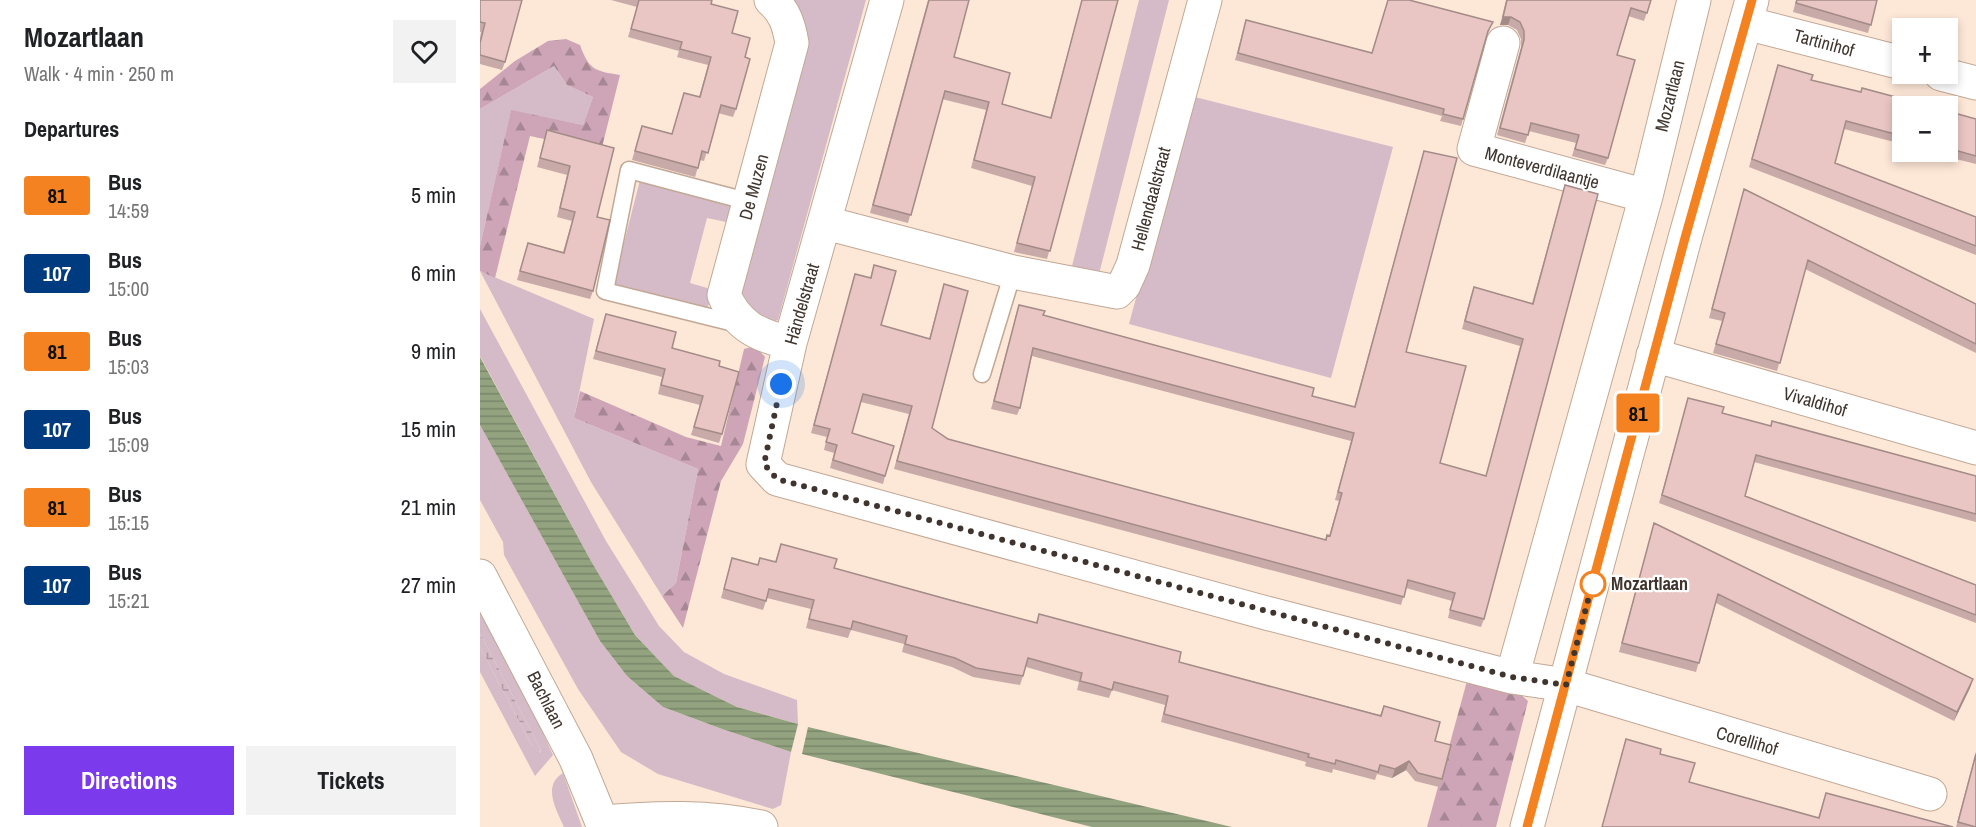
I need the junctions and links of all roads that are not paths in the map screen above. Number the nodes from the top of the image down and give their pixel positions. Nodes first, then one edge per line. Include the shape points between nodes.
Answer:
1 (771, 0) edge
2 (887, 0) edge
3 (1205, 0) edge
4 (1694, 0) edge
5 (1749, 11) edge
6 (1503, 43) dead end
7 (1892, 60) edge
8 (1958, 78) edge
9 (1976, 83) edge
10 (1646, 196) junction
11 (750, 202) junction
12 (826, 223) junction
13 (1013, 272) junction
14 (745, 325) junction
15 (790, 343) junction
16 (1653, 355) junction
17 (982, 374) dead end
18 (1976, 448) edge
19 (480, 576) edge
20 (1512, 677) junction
21 (1566, 685) junction
22 (1930, 794) dead end
23 (604, 825) edge
24 (761, 827) edge
25 (1527, 827) edge

1 - 11 street, De Muzen via 789,24 792,43
2 - 12 street, Händelstraat
3 - 13 street, Hellendaalstraat via 1125,285 1117,292
4 - 10 street, Mozartlaan
5 - 7 street, Tartinihof
5 - 16 street
6 - 10 street, Monteverdilaantje via 1474,149
8 - 9 street
10 - 20 street, Mozartlaan
11 - 14 street, De Muzen via 724,295
11 - 14 lane via 629,170 606,291
12 - 13 street, Hellendaalstraat
12 - 15 street, Händelstraat
13 - 17 lane
14 - 15 street, De Muzen via 764,337
15 - 20 street, Händelstraat via 764,464 777,479
16 - 18 street, Vivaldihof
16 - 21 street
19 - 23 street, Bachlaan via 576,759
20 - 21 street, Händelstraat
21 - 22 street, Corellihof
21 - 25 street
23 - 24 street via 656,817 708,818

